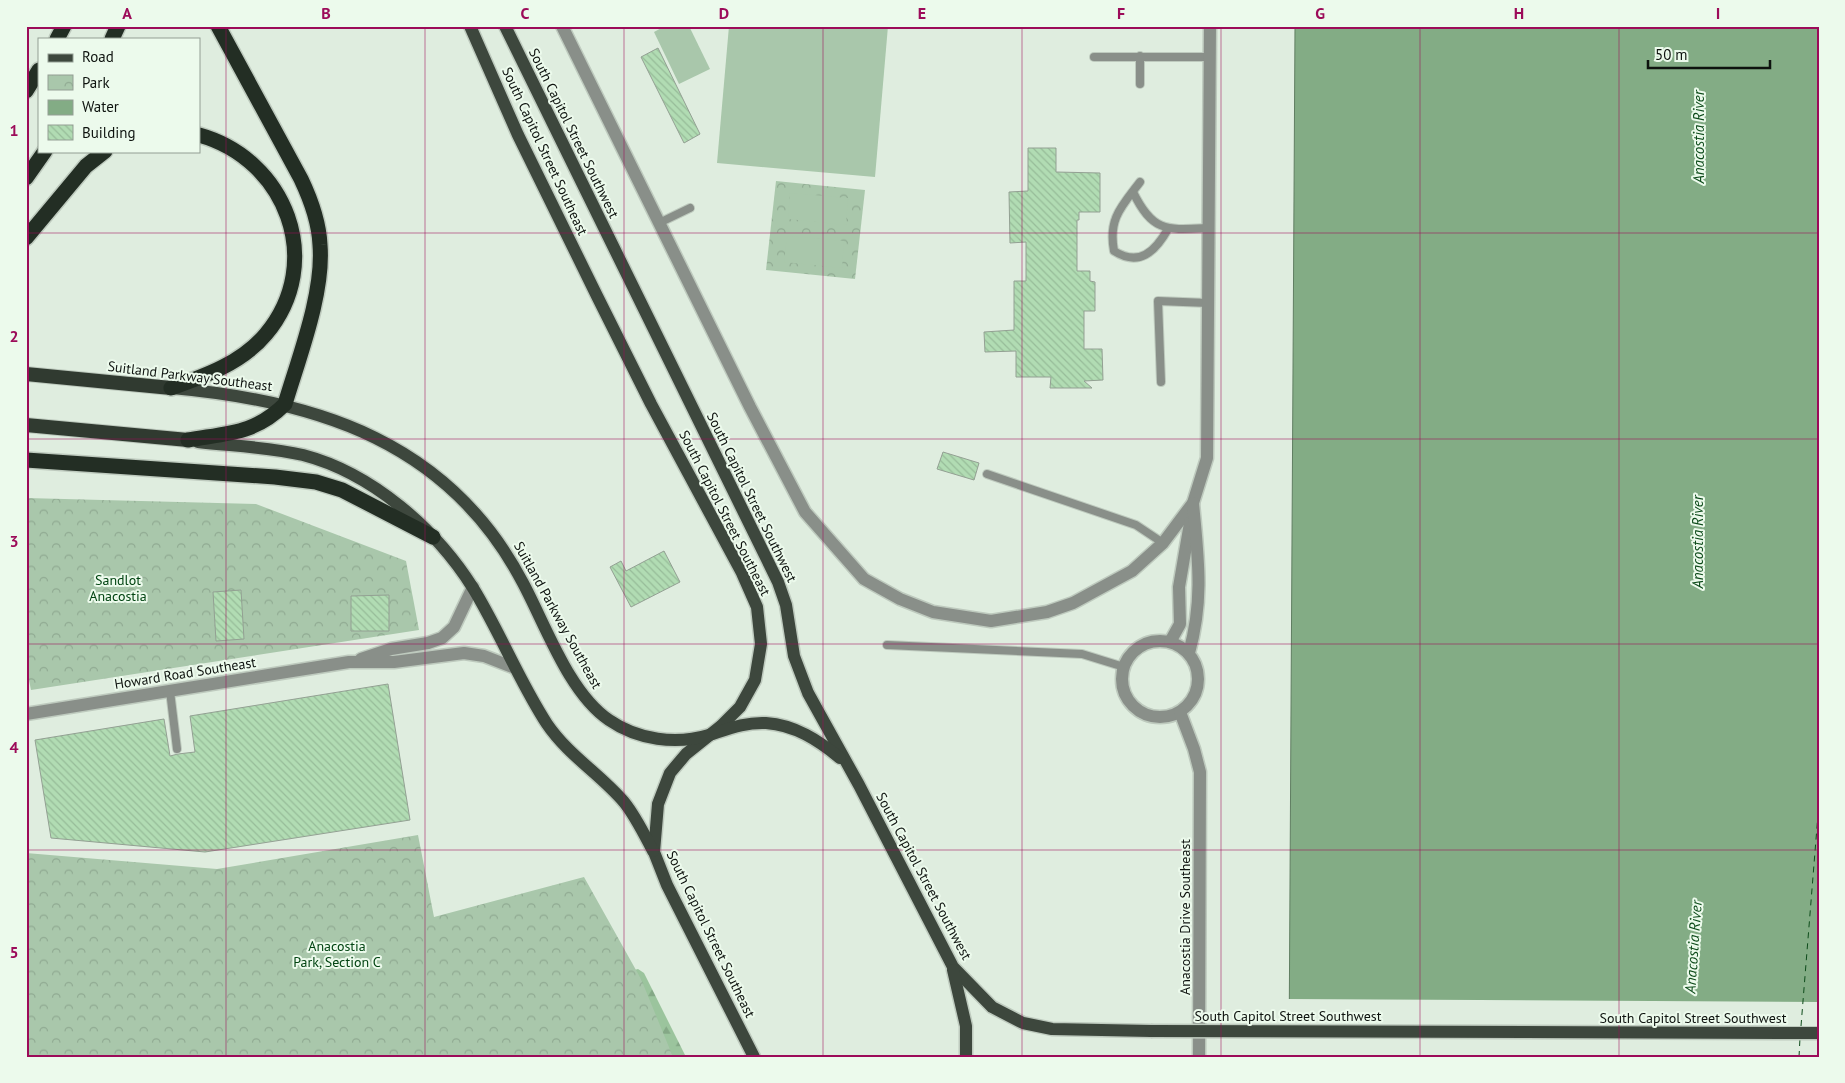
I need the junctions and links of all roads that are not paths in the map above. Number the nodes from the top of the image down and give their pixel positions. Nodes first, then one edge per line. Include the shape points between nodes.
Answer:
1 (64, 26) edge
2 (118, 26) edge
3 (218, 26) edge
4 (470, 26) edge
5 (505, 26) edge
6 (562, 26) edge
7 (1210, 26) edge
8 (58, 38) edge
9 (112, 38) edge
10 (1140, 56) junction
11 (1210, 56) junction
12 (1094, 57) dead end
13 (38, 72) edge
14 (1140, 84) dead end
15 (26, 91) edge
16 (200, 135) edge
17 (44, 152) edge
18 (104, 152) edge
19 (26, 178) edge
20 (1140, 182) dead end
21 (1132, 192) junction
22 (690, 208) dead end
23 (659, 223) junction
24 (1209, 228) junction
25 (1168, 229) junction
26 (26, 238) edge
27 (1208, 303) junction
28 (26, 374) edge
29 (1161, 382) dead end
30 (171, 388) junction
31 (285, 404) junction
32 (26, 425) edge
33 (188, 440) junction
34 (26, 460) edge
35 (988, 474) dead end
36 (1193, 503) junction
37 (433, 537) junction
38 (1163, 543) junction
39 (473, 587) junction
40 (1170, 642) junction
41 (887, 645) dead end
42 (1189, 653) junction
43 (349, 662) junction
44 (1124, 667) junction
45 (515, 668) junction
46 (170, 691) junction
47 (1180, 712) junction
48 (26, 714) edge
49 (708, 736) junction
50 (177, 749) dead end
51 (846, 762) junction
52 (654, 852) junction
53 (953, 967) junction
54 (1819, 1034) edge
55 (754, 1057) edge
56 (966, 1057) edge
57 (1199, 1057) edge

1 - 8 highway
2 - 9 highway
3 - 31 highway via 301,179 319,231 321,259 317,289
4 - 49 main road, South Capitol Street Southeast via 518,135 601,304 754,596 761,632 755,680 740,707
5 - 51 main road, South Capitol Street Southwest via 775,576 786,605 794,656 802,681
6 - 23 street
7 - 11 street
10 - 11 lane
10 - 12 lane
10 - 14 lane
11 - 24 street
13 - 15 highway
16 - 30 highway via 240,152 270,181 288,217 294,245 293,272 291,287 280,313 257,343 236,360
17 - 19 highway
18 - 26 highway via 86,166
20 - 21 lane
21 - 25 lane via 1142,212
21 - 25 lane via 1114,218 1111,234 1114,251 1123,257 1133,258 1148,254
22 - 23 lane
23 - 38 street via 805,512 864,579 900,599 934,612 991,621 1018,618 1073,603 1132,572
24 - 25 lane
24 - 27 street
27 - 29 lane via 1158,301
27 - 36 street via 1207,458
28 - 30 highway, Suitland Parkway Southeast
30 - 31 main road, Suitland Parkway Southeast
31 - 33 highway via 260,425
31 - 49 main road, Suitland Parkway Southeast via 335,419 397,448 431,472 461,500 504,551 576,686 601,714 621,727 658,739
32 - 33 highway
33 - 37 main road via 286,452 319,461 348,473 386,496
34 - 37 highway via 316,482 342,490
35 - 38 lane via 1136,525
36 - 38 street
36 - 40 street via 1178,587 1180,624
36 - 42 street via 1200,586 1197,624
37 - 39 main road
39 - 43 street, Howard Road Southeast via 454,627 442,638
39 - 45 main road
40 - 42 street
40 - 44 street via 1159,641 1142,646 1129,657
41 - 44 lane via 1082,654
42 - 47 street via 1196,665 1198,685 1190,703
43 - 45 street, Howard Road Southeast via 394,662 464,653 484,656
43 - 46 street, Howard Road Southeast
44 - 47 street via 1123,690 1136,709 1158,718
45 - 52 main road via 555,735 623,802
46 - 48 street, Howard Road Southeast
46 - 50 lane
47 - 57 street, Anacostia Drive Southeast via 1200,772
49 - 51 main road, Suitland Parkway Southeast via 746,724 779,725 810,737
49 - 52 main road, South Capitol Street Southeast via 682,758 665,783 656,817
51 - 53 main road, South Capitol Street Southwest
52 - 55 main road, South Capitol Street Southeast
53 - 54 main road, South Capitol Street Southwest, bridge via 992,1007 1023,1022 1052,1029
53 - 56 main road via 966,1026

